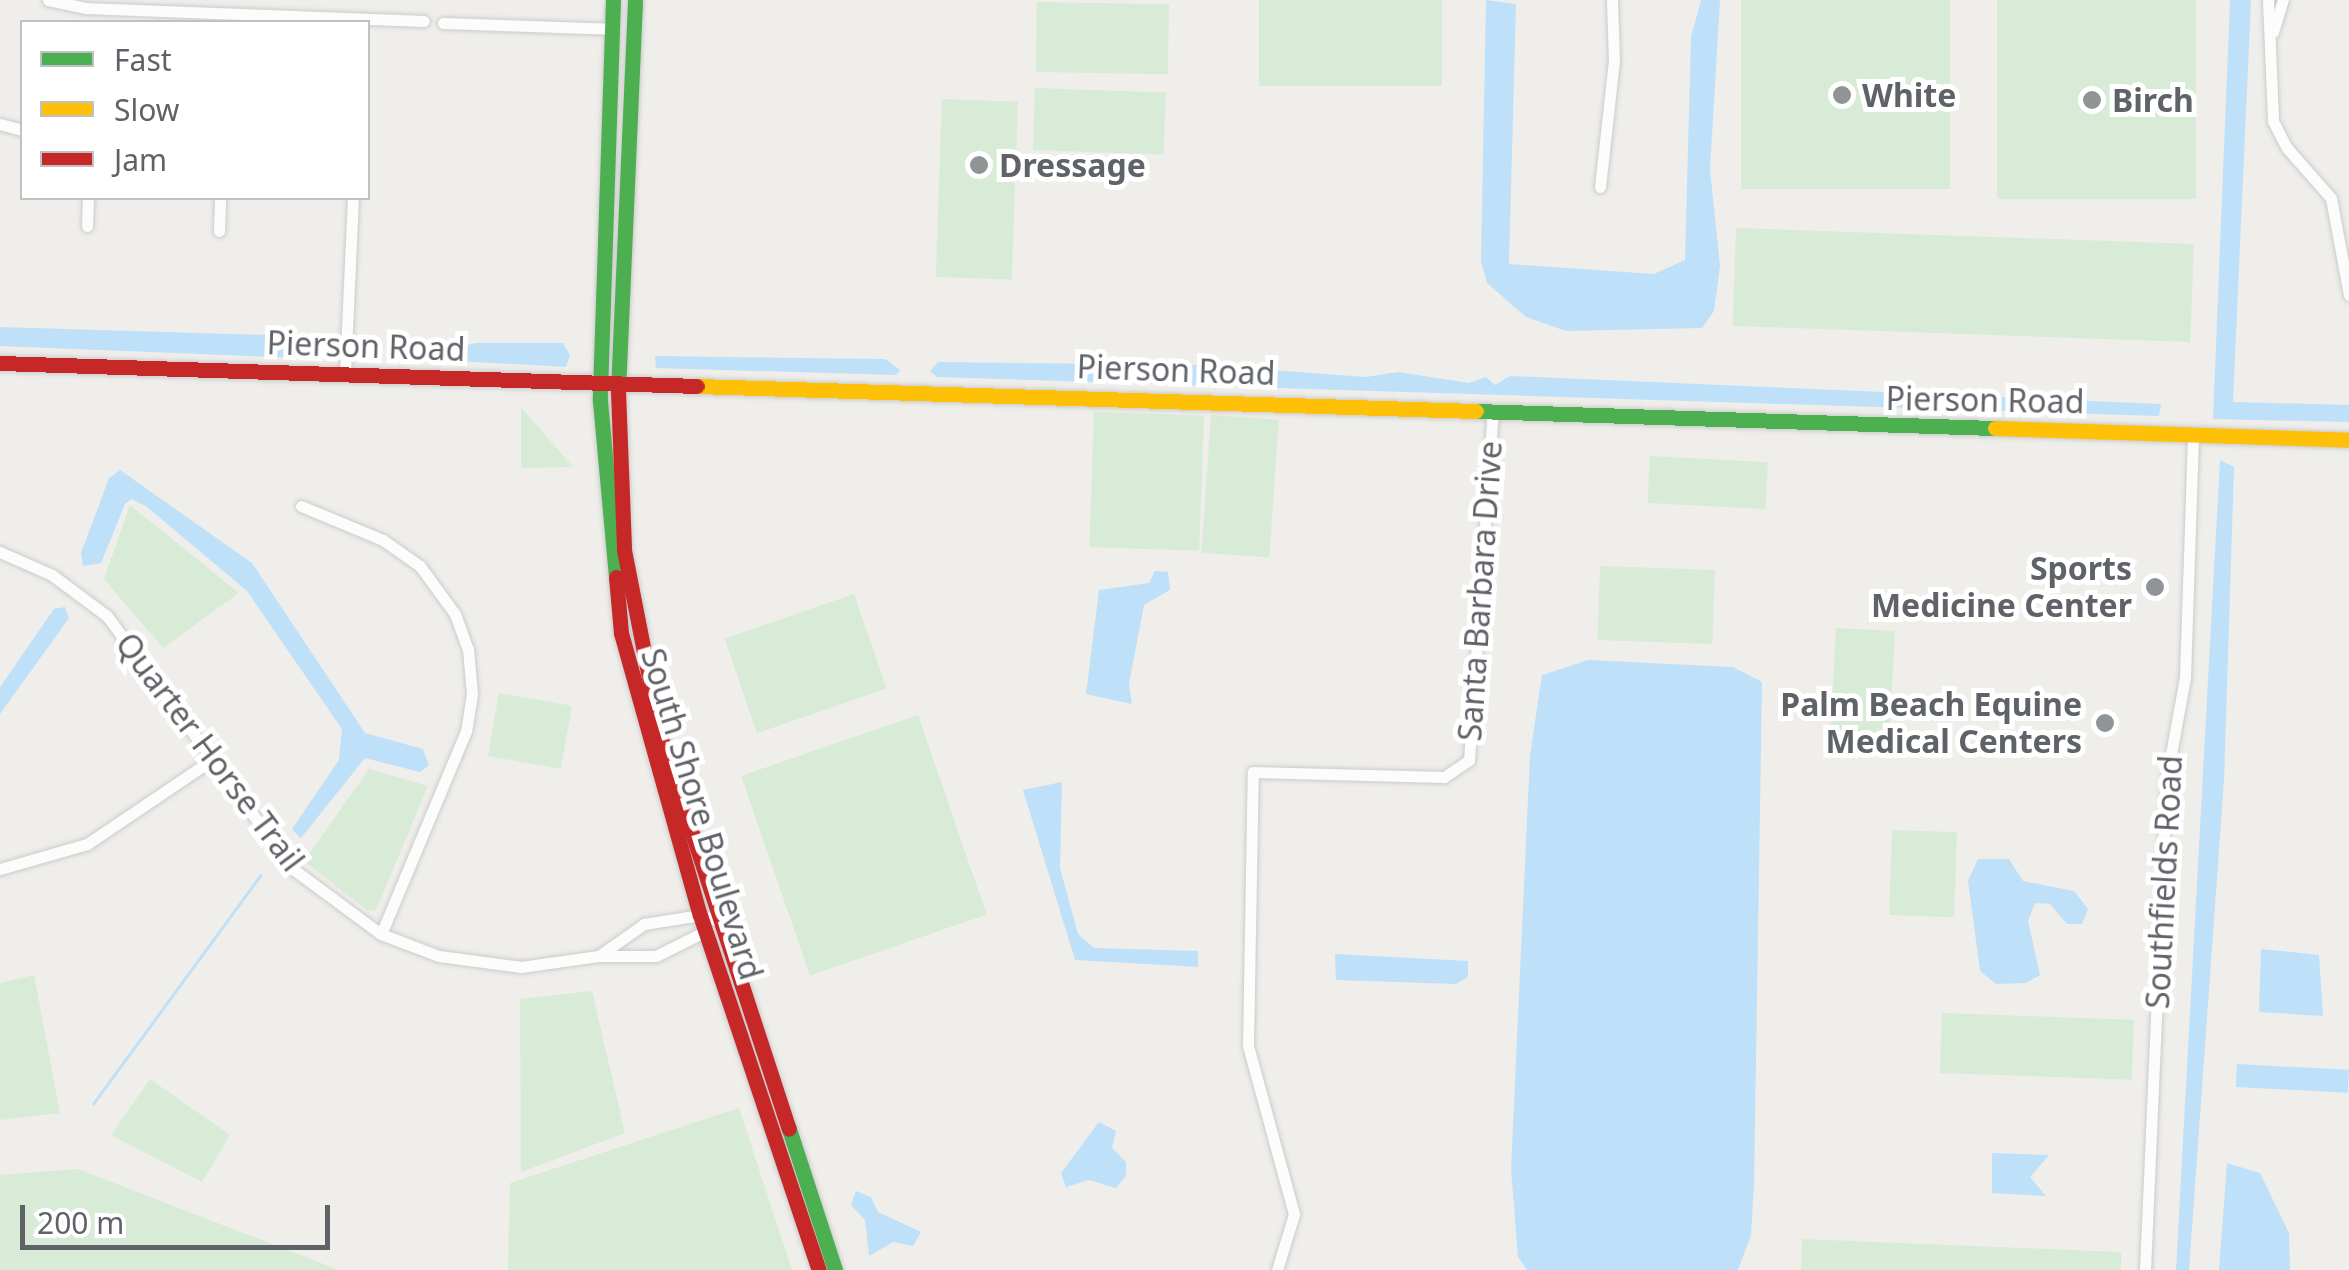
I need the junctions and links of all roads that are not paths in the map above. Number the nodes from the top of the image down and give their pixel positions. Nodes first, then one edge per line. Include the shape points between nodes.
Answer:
1 (48, 0) edge
2 (613, 0) edge
3 (636, 0) edge
4 (1612, 0) edge
5 (2268, 0) edge
6 (2283, 0) edge
7 (338, 20) edge
8 (424, 20) dead end
9 (370, 21) edge
10 (443, 23) dead end
11 (612, 29) junction
12 (634, 36) junction
13 (2272, 36) junction
14 (633, 62) junction
15 (1600, 188) dead end
16 (88, 200) edge
17 (220, 200) edge
18 (352, 200) edge
19 (87, 226) dead end
20 (219, 231) dead end
21 (2349, 295) edge
22 (0, 363) edge
23 (345, 373) junction
24 (601, 384) junction
25 (620, 384) junction
26 (1494, 412) junction
27 (2192, 436) junction
28 (2349, 440) edge
29 (301, 506) dead end
30 (0, 552) edge
31 (214, 759) junction
32 (0, 869) edge
33 (700, 916) junction
34 (720, 921) junction
35 (706, 932) junction
36 (381, 934) junction
37 (598, 956) junction
38 (819, 1270) edge
39 (835, 1270) edge
40 (1276, 1270) edge
41 (2144, 1270) edge

1 - 7 street via 85,8
2 - 11 street, South Shore Boulevard
2 - 12 street
3 - 12 street, South Shore Boulevard
4 - 15 street via 1614,61
5 - 13 street
6 - 13 street
8 - 9 street
10 - 11 street
11 - 14 street
11 - 24 street, South Shore Boulevard
12 - 14 street, South Shore Boulevard
13 - 21 street via 2273,120 2287,148 2331,198
14 - 25 street, South Shore Boulevard
16 - 19 street
17 - 20 street
18 - 23 street
22 - 23 street, Pierson Road
23 - 24 street, Pierson Road
24 - 25 street, Pierson Road
24 - 33 street, South Shore Boulevard via 613,580 626,664
25 - 26 street, Pierson Road via 914,388
25 - 34 street, South Shore Boulevard via 624,550 642,656
26 - 27 street, Pierson Road
26 - 40 street, Santa Barbara Drive via 1469,760 1444,777 1253,772 1248,1046 1294,1214
27 - 28 street, Pierson Road
27 - 41 street, Southfields Road via 2185,677 2166,782
29 - 36 street via 383,540 420,566 455,614 468,649 472,694 466,731
30 - 31 street, Quarter Horse Trail via 52,575 107,616
31 - 32 street via 87,844
31 - 36 street, Quarter Horse Trail via 293,868 331,903
33 - 34 street, Quarter Horse Trail
33 - 35 street, South Shore Boulevard
33 - 37 street, Quarter Horse Trail via 644,924
34 - 35 street, Quarter Horse Trail
34 - 39 street, South Shore Boulevard
35 - 37 street, Quarter Horse Trail via 656,956
35 - 38 street, South Shore Boulevard
36 - 37 street, Quarter Horse Trail via 439,956 500,967

